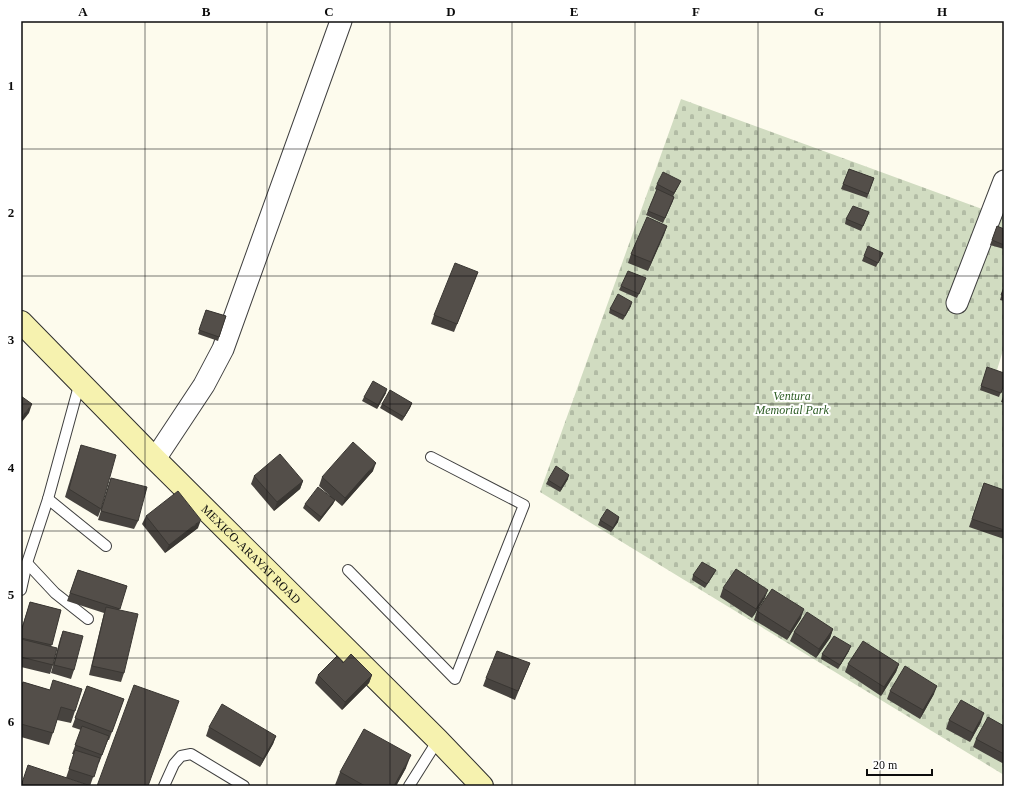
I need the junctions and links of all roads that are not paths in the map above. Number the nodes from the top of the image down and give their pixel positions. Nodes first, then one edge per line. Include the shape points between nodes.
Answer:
1 (341, 21) edge
2 (1004, 181) edge
3 (957, 303) dead end
4 (21, 322) edge
5 (80, 382) junction
6 (431, 456) dead end
7 (155, 459) junction
8 (48, 499) junction
9 (106, 546) dead end
10 (27, 563) junction
11 (348, 570) dead end
12 (21, 590) edge
13 (88, 619) dead end
14 (438, 740) junction
15 (164, 786) edge
16 (244, 786) edge
17 (409, 786) edge
18 (482, 786) edge

1 - 7 street via 223,349 204,385
2 - 3 street
4 - 5 main road, MEXICO-ARAYAT ROAD
5 - 7 main road, MEXICO-ARAYAT ROAD
5 - 8 lane
6 - 11 lane via 524,505 455,679
7 - 14 main road, MEXICO-ARAYAT ROAD
8 - 9 lane
8 - 10 lane
10 - 12 lane
10 - 13 lane via 54,593
14 - 17 lane
14 - 18 main road, MEXICO-ARAYAT ROAD
15 - 16 lane via 174,764 181,756 191,754

